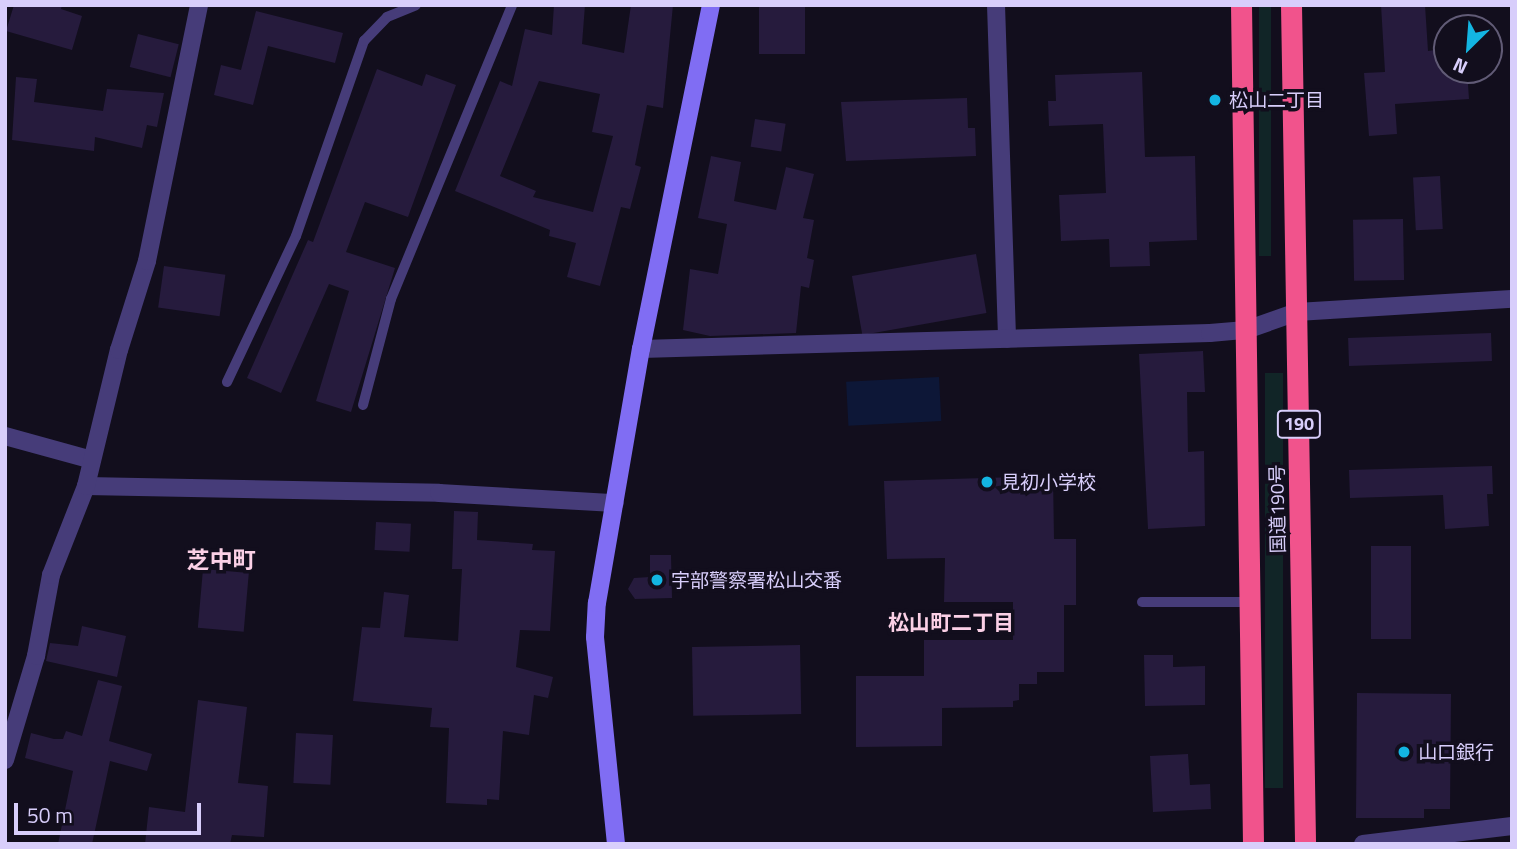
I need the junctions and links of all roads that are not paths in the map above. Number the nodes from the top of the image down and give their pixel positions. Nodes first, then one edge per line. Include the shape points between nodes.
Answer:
1 (199, 5) edge
2 (416, 5) edge
3 (512, 5) edge
4 (711, 5) edge
5 (996, 5) edge
6 (1241, 5) edge
7 (1291, 5) edge
8 (1512, 299) edge
9 (1297, 312) junction
10 (1246, 330) junction
11 (1007, 339) junction
12 (641, 349) junction
13 (227, 382) dead end
14 (363, 405) dead end
15 (5, 436) edge
16 (92, 460) junction
17 (86, 485) junction
18 (615, 503) junction
19 (1142, 602) dead end
20 (1250, 602) junction
21 (5, 761) edge
22 (1512, 826) edge
23 (1449, 839) edge
24 (616, 844) edge
25 (1253, 844) edge
26 (1305, 844) edge
27 (1363, 844) edge

1 - 16 street via 147,261
2 - 13 lane via 387,17 364,41 296,236
3 - 14 lane via 391,299
4 - 12 street
5 - 11 street
6 - 10 highway, 国道190号 / 190
7 - 9 highway, 国道190号 / 190
8 - 9 street
9 - 10 street
9 - 26 highway, 国道190号 / 190
10 - 11 street
10 - 20 highway, 国道190号 / 190
11 - 12 street
12 - 18 street
15 - 16 street
16 - 17 street
17 - 18 street via 439,493
17 - 21 street via 51,575 36,656
18 - 24 street via 595,637
19 - 20 lane
20 - 25 highway, 国道190号 / 190
22 - 23 street
23 - 27 street

